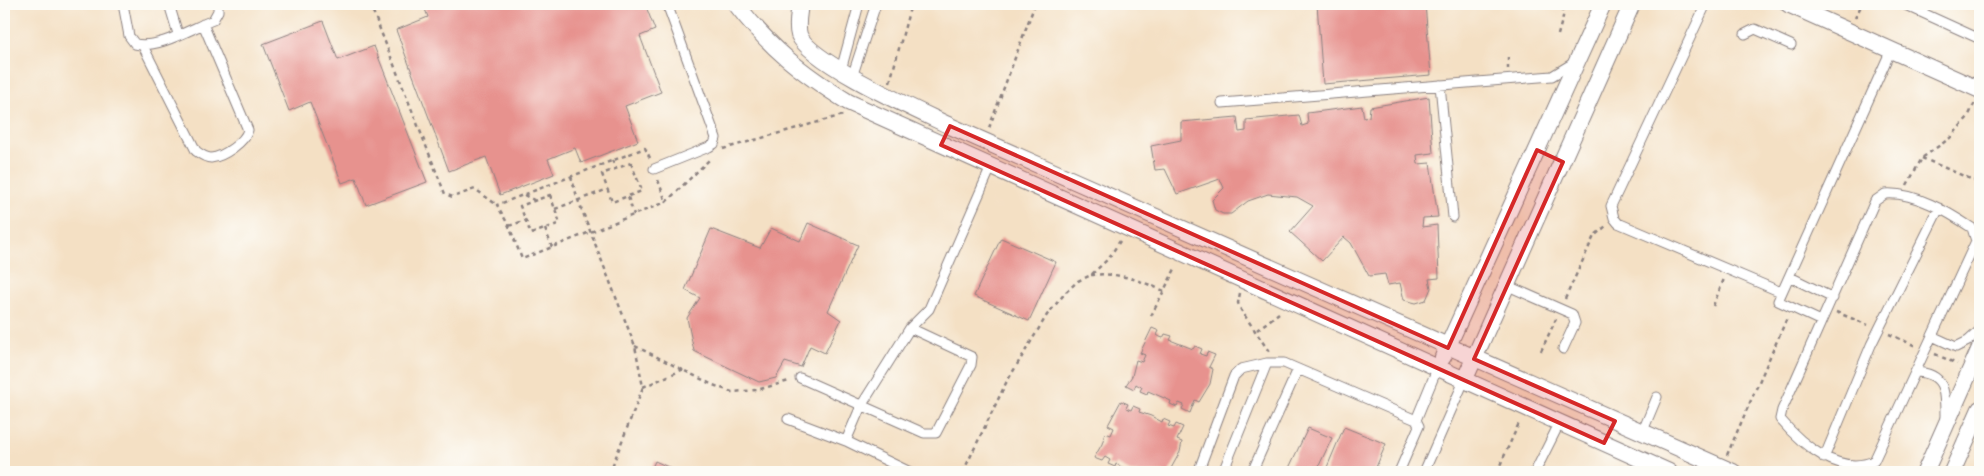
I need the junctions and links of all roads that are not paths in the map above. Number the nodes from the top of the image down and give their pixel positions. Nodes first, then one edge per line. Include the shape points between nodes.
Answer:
1 (123, 4) edge
2 (169, 4) edge
3 (218, 4) edge
4 (666, 4) edge
5 (736, 4) edge
6 (800, 4) edge
7 (859, 4) edge
8 (876, 4) edge
9 (1604, 4) edge
10 (1632, 4) edge
11 (1706, 4) edge
12 (1788, 4) edge
13 (1903, 4) edge
14 (203, 24) junction
15 (178, 34) junction
16 (1745, 34) dead end
17 (1980, 40) edge
18 (1792, 45) dead end
19 (143, 46) junction
20 (1891, 50) junction
21 (1578, 61) junction
22 (846, 74) junction
23 (1440, 85) junction
24 (1978, 95) edge
25 (1222, 103) dead end
26 (950, 126) junction
27 (941, 145) junction
28 (1537, 150) junction
29 (1563, 162) junction
30 (991, 167) junction
31 (654, 169) road end
32 (1939, 208) junction
33 (1453, 218) dead end
34 (1790, 276) junction
35 (1508, 286) junction
36 (1779, 297) junction
37 (1833, 298) junction
38 (1821, 322) junction
39 (910, 328) junction
40 (1980, 330) edge
41 (1932, 336) junction
42 (1448, 348) junction
43 (1980, 348) edge
44 (1563, 349) dead end
45 (1474, 359) junction
46 (1272, 362) junction
47 (1298, 369) junction
48 (1437, 369) junction
49 (1915, 372) junction
50 (1509, 374) junction
51 (800, 378) road end
52 (1464, 381) junction
53 (1499, 397) junction
54 (1657, 397) dead end
55 (861, 406) junction
56 (1980, 409) edge
57 (788, 419) dead end
58 (1416, 420) junction
59 (1615, 421) junction
60 (1559, 424) junction
61 (1944, 430) junction
62 (1642, 433) junction
63 (846, 441) junction
64 (1604, 443) junction
65 (1824, 458) junction
66 (1727, 470) edge
67 (910, 472) edge
68 (1202, 472) edge
69 (1223, 472) edge
70 (1252, 472) edge
71 (1399, 472) edge
72 (1424, 472) edge
73 (1535, 472) edge
74 (1669, 472) edge
75 (1925, 472) edge
76 (1952, 472) edge

1 - 19 lane via 129,36 135,44
2 - 15 lane
3 - 14 lane via 213,20
4 - 31 lane via 716,138 714,144
5 - 27 street via 785,59 848,102
6 - 22 street via 800,37
7 - 22 lane
8 - 22 lane
9 - 21 street
10 - 29 street
11 - 36 lane via 1611,206 1618,223 1728,269
12 - 20 street
13 - 17 lane
14 - 15 lane
14 - 19 lane via 248,130 241,143 211,158 196,151
15 - 19 lane via 154,45
16 - 18 lane via 1755,29
20 - 24 street
20 - 34 lane
21 - 23 lane via 1552,76
21 - 28 street
22 - 26 street
23 - 25 lane
23 - 33 lane
26 - 27 street
26 - 42 street
27 - 30 street
28 - 29 street
28 - 42 street
29 - 35 street
30 - 39 lane via 928,309
30 - 48 street
32 - 37 lane via 1903,196 1885,194 1875,201
32 - 41 lane via 1972,228 1976,241
32 - 65 lane via 1878,330
34 - 36 lane
34 - 37 lane
35 - 44 lane via 1572,314 1575,323
35 - 45 street
36 - 38 lane via 1792,308
37 - 38 lane
38 - 65 lane via 1780,420 1797,438
39 - 55 lane
39 - 55 lane via 972,357 936,433 924,433
40 - 41 lane via 1956,347
41 - 49 lane
42 - 45 street
42 - 48 street
43 - 61 street
45 - 50 street
45 - 52 street
46 - 47 lane
46 - 68 lane via 1241,369 1234,376 1200,467
46 - 69 lane
47 - 58 lane
47 - 70 lane
48 - 52 street
48 - 58 lane
49 - 61 lane via 1927,372 1943,385
49 - 65 lane via 1874,461 1851,466
50 - 53 street
50 - 59 street
51 - 55 lane
52 - 53 street
52 - 72 lane
53 - 60 street
54 - 62 lane
55 - 63 lane
56 - 76 street
57 - 63 lane
58 - 71 lane via 1419,426
59 - 62 street
59 - 64 street via 1607,431
60 - 64 street
60 - 73 lane
61 - 75 street
62 - 66 street
63 - 67 lane
64 - 74 street

